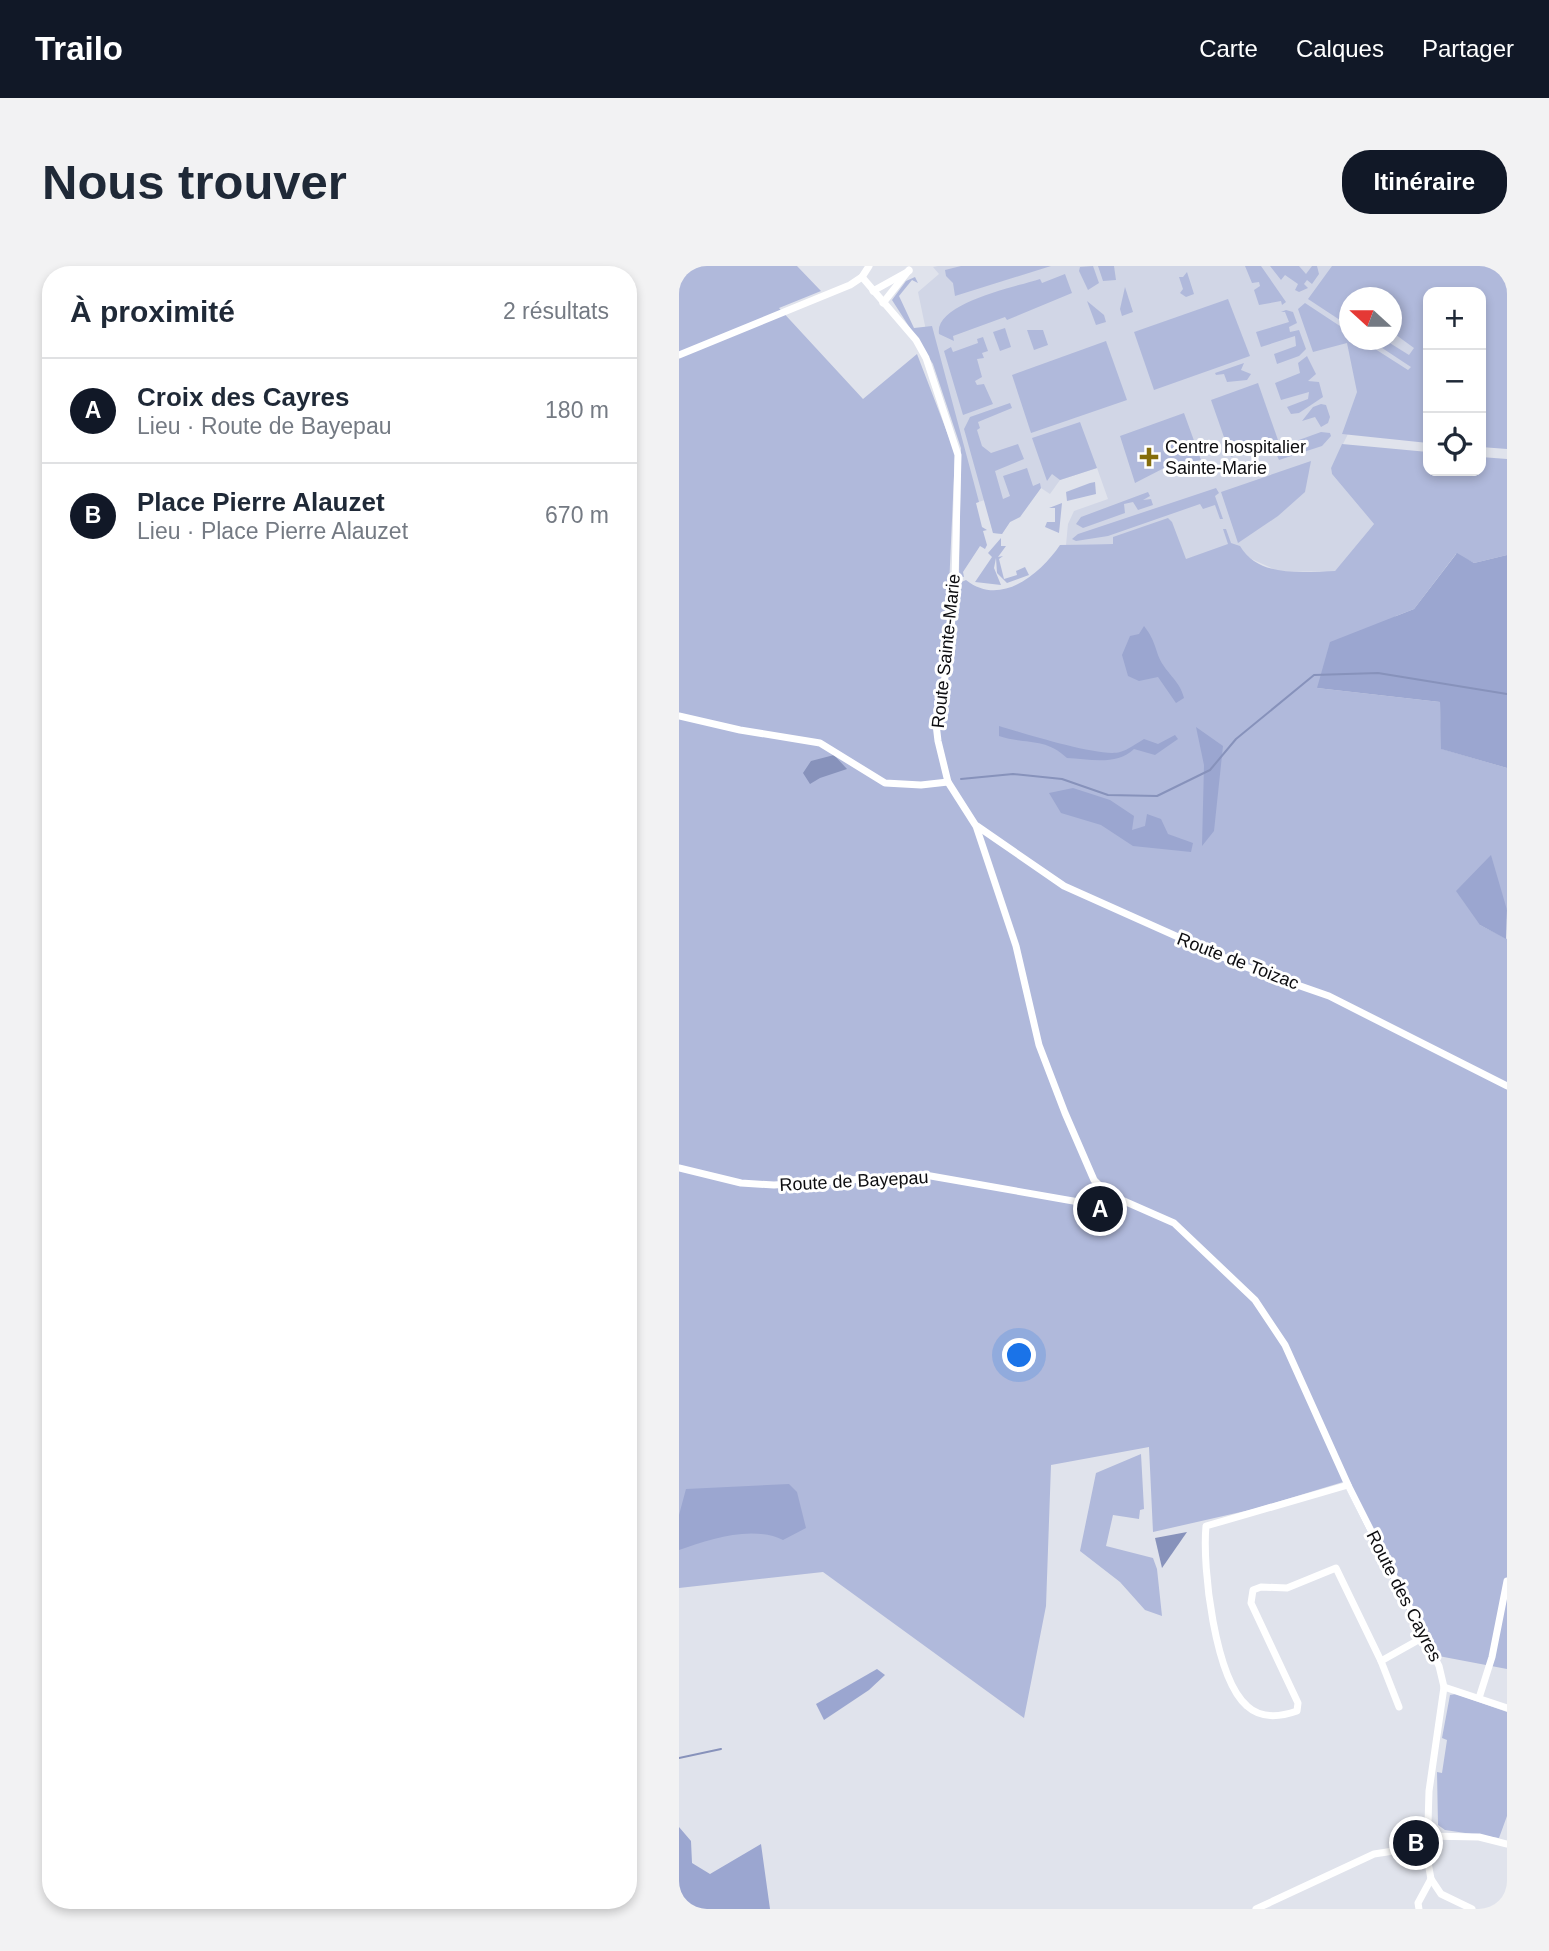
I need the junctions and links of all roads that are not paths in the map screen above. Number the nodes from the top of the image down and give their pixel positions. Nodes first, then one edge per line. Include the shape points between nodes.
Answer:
1 (869, 266) edge
2 (862, 277) junction
3 (873, 291) junction
4 (883, 303) junction
5 (679, 355) edge
6 (679, 716) edge
7 (948, 782) junction
8 (976, 826) junction
9 (1507, 1086) edge
10 (679, 1168) edge
11 (1108, 1194) junction
12 (1348, 1485) junction
13 (1507, 1581) edge
14 (1422, 1638) junction
15 (1381, 1661) junction
16 (1444, 1687) junction
17 (1479, 1698) junction
18 (1399, 1707) dead end
19 (1507, 1708) edge
20 (1426, 1836) junction
21 (1507, 1844) edge
22 (1400, 1850) junction
23 (1427, 1857) junction
24 (1431, 1879) junction
25 (1450, 1900) junction
26 (1256, 1909) edge
27 (1419, 1909) edge
28 (1451, 1909) edge
29 (1472, 1909) edge

1 - 2 street
2 - 3 street, Route Sainte-Marie
2 - 5 street
3 - 4 street, Route Sainte-Marie
3 - 4 street via 909,270
4 - 7 street, Route Sainte-Marie via 926,358 958,455 949,656 936,724
6 - 7 street via 820,743 885,783
7 - 8 street, Route Sainte-Marie
8 - 9 street, Route de Toizac via 1064,886 1243,966 1329,996
8 - 11 street, Route Sainte-Marie via 1016,946 1039,1045 1094,1180
10 - 11 street, Route de Bayepau via 741,1183 774,1185 926,1175 1096,1205
11 - 12 street, Route des Cayres via 1174,1223 1255,1300 1285,1345
12 - 14 street, Route des Cayres
12 - 15 street via 1206,1527 1210,1616 1235,1691 1247,1707 1265,1716 1297,1711 1298,1703 1251,1603 1253,1590 1287,1587 1336,1569
13 - 17 street
14 - 15 street
14 - 16 street, Route des Cayres via 1439,1666
15 - 18 street
16 - 17 street
16 - 20 street, Route des Cayres
17 - 19 street
20 - 21 street via 1479,1837
20 - 22 street
20 - 23 street, Route des Cayres
22 - 23 street
22 - 26 street via 1338,1868
23 - 24 street, Route des Cayres
24 - 25 street
24 - 27 street
25 - 28 street
25 - 29 street

